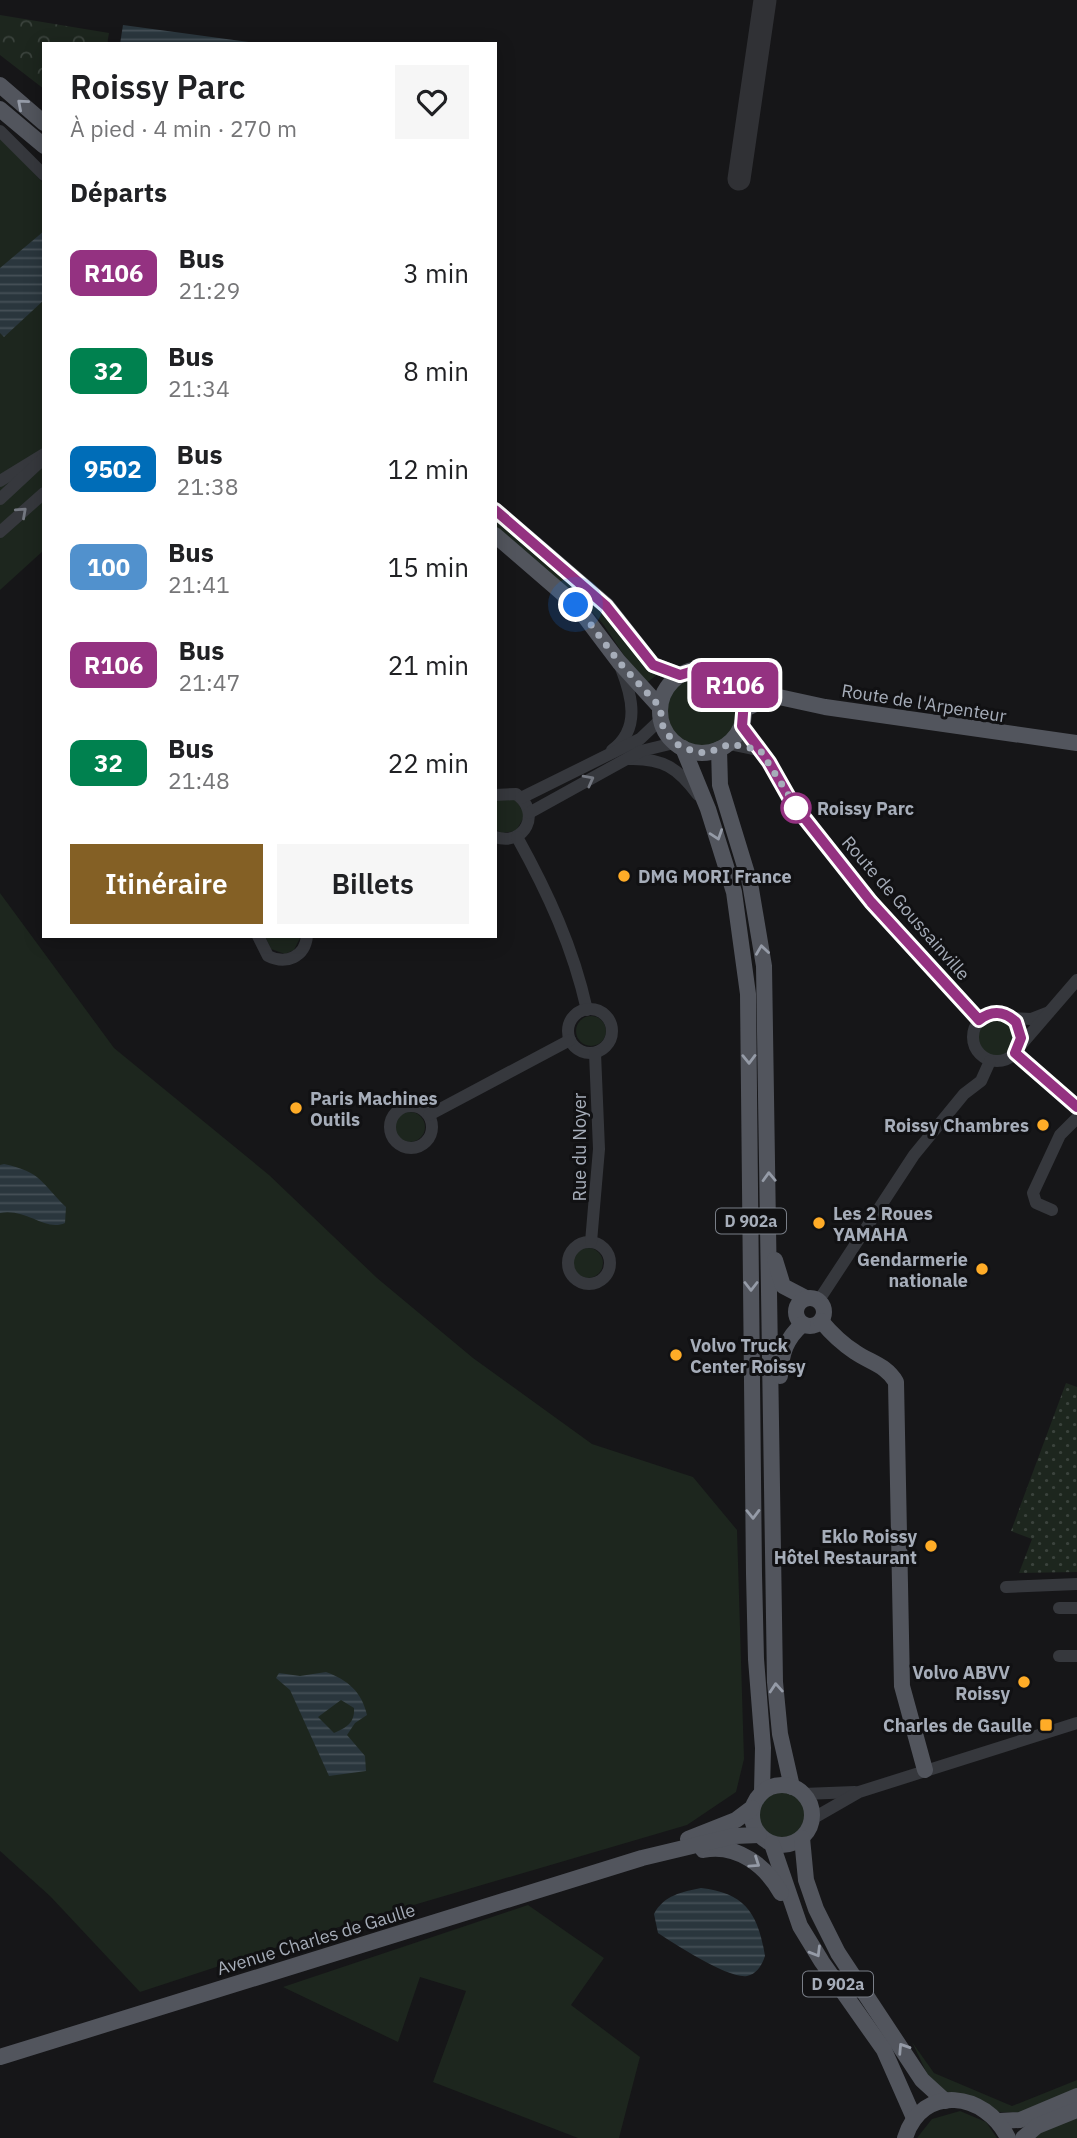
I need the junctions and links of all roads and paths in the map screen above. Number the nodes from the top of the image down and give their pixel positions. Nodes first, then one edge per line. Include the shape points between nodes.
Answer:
1 (0, 85) edge
2 (0, 108) edge
3 (42, 120) edge
4 (0, 131) edge
5 (42, 144) edge
6 (42, 173) edge
7 (42, 457) edge
8 (42, 458) edge
9 (0, 481) edge
10 (42, 495) edge
11 (0, 499) edge
12 (497, 512) edge
13 (0, 532) edge
14 (497, 536) edge
15 (619, 662) junction
16 (680, 675) junction
17 (740, 691) junction
18 (765, 699) junction
19 (745, 709) junction
20 (660, 713) junction
21 (742, 726) junction
22 (1077, 743) edge
23 (678, 746) junction
24 (725, 747) junction
25 (760, 750) junction
26 (629, 759) junction
27 (594, 762) junction
28 (497, 794) edge
29 (522, 798) junction
30 (708, 809) junction
31 (529, 813) junction
32 (517, 837) junction
33 (497, 838) edge
34 (259, 938) edge
35 (306, 938) edge
36 (1077, 980) edge
37 (587, 1010) junction
38 (1049, 1012) junction
39 (1011, 1018) junction
40 (979, 1020) junction
41 (570, 1040) junction
42 (595, 1053) junction
43 (1019, 1054) junction
44 (990, 1061) junction
45 (1077, 1107) edge
46 (429, 1115) dead end
47 (1077, 1118) edge
48 (770, 1206) junction
49 (1052, 1210) dead end
50 (591, 1242) dead end
51 (812, 1299) junction
52 (821, 1321) junction
53 (803, 1324) junction
54 (773, 1466) junction
55 (1077, 1584) edge
56 (1006, 1587) dead end
57 (1059, 1608) dead end
58 (1077, 1608) edge
59 (1059, 1656) dead end
60 (1077, 1656) edge
61 (1077, 1723) edge
62 (925, 1770) junction
63 (797, 1790) junction
64 (859, 1792) junction
65 (762, 1793) junction
66 (752, 1808) junction
67 (812, 1819) junction
68 (802, 1838) junction
69 (766, 1839) junction
70 (642, 1858) junction
71 (800, 1926) junction
72 (0, 2057) edge
73 (1077, 2096) edge
74 (945, 2101) junction
75 (1077, 2110) edge
76 (914, 2118) junction
77 (999, 2121) junction
78 (905, 2138) edge
79 (1008, 2138) edge
80 (1023, 2138) edge

3 -> 1 main road
2 - 5 main road
4 - 6 street
7 - 9 street
8 - 11 street
13 -> 10 street
12 - 16 main road via 606,606 653,665
14 - 15 main road via 576,605
15 - 20 main road
15 - 27 street via 631,695 630,719 619,744
16 - 17 main road via 696,669 715,671
16 - 20 main road via 666,688
17 - 18 main road, Route de l'Arpenteur
17 - 19 main road
18 - 19 main road, Route de l'Arpenteur
18 - 22 main road, Route de l'Arpenteur via 779,697
19 - 21 main road
20 - 23 main road
20 - 27 street via 640,739
21 - 24 main road
21 - 25 street, Route de Goussainville
23 - 24 main road via 707,753
23 - 26 street via 657,744
23 - 30 main road, D 902a
24 - 25 street
48 -> 24 main road, D 902a via 764,965 750,883 720,785
25 - 40 street, Route de Goussainville via 791,801 858,887
26 - 30 street via 647,758 670,765
31 -> 26 street
27 - 29 street
28 - 29 street via 509,792
29 - 31 street
30 -> 65 main road, D 902a via 734,892 748,994 754,1586 764,1748
31 - 32 street via 527,827
32 - 33 street
32 - 37 street via 554,906
34 - 35 street via 268,956 282,961 298,956
36 - 38 street
37 - 41 street via 571,1021
37 - 42 street via 600,1012 612,1028 606,1046
38 - 39 street via 1031,1019
38 - 43 street
39 - 40 street via 994,1013
39 - 43 street via 1020,1030
40 - 44 street via 973,1044
41 - 42 street via 580,1051
41 - 46 street
42 - 50 street, Rue du Noyer via 599,1149
43 - 44 street
43 - 45 street
44 - 51 street via 981,1081 964,1094 914,1155
47 - 49 street via 1060,1135 1033,1194 1036,1203
48 - 51 main road via 776,1270 783,1286
48 - 54 main road, D 902a
51 - 52 main road via 824,1308
51 - 53 main road via 799,1304 796,1312
52 - 53 main road
52 - 62 main road via 834,1337 889,1371 896,1382 902,1686
53 - 54 main road via 786,1343 781,1358
63 -> 54 main road, D 902a via 780,1734 775,1682
55 - 56 street
57 - 58 street
59 - 60 street
61 - 62 street
62 - 64 street
63 - 64 street
63 - 65 main road via 776,1785
63 - 67 main road via 811,1809
64 - 67 street
65 - 66 main road
66 - 69 main road via 754,1827
66 - 70 main road, Avenue Charles de Gaulle via 736,1820
67 - 68 main road
68 - 69 main road via 788,1845
74 -> 68 main road, D 902a via 922,2080 838,1953 806,1880
69 - 70 main road, Avenue Charles de Gaulle via 734,1836
69 - 71 main road, D 902a
70 -> 71 main road via 713,1847 741,1854 771,1875
70 - 72 main road, Avenue Charles de Gaulle
71 -> 76 main road, D 902a via 884,2050
73 - 77 main road via 1020,2120
74 - 76 main road
74 - 77 main road via 975,2103
75 - 80 main road via 1037,2126
76 - 78 main road
77 - 79 main road

